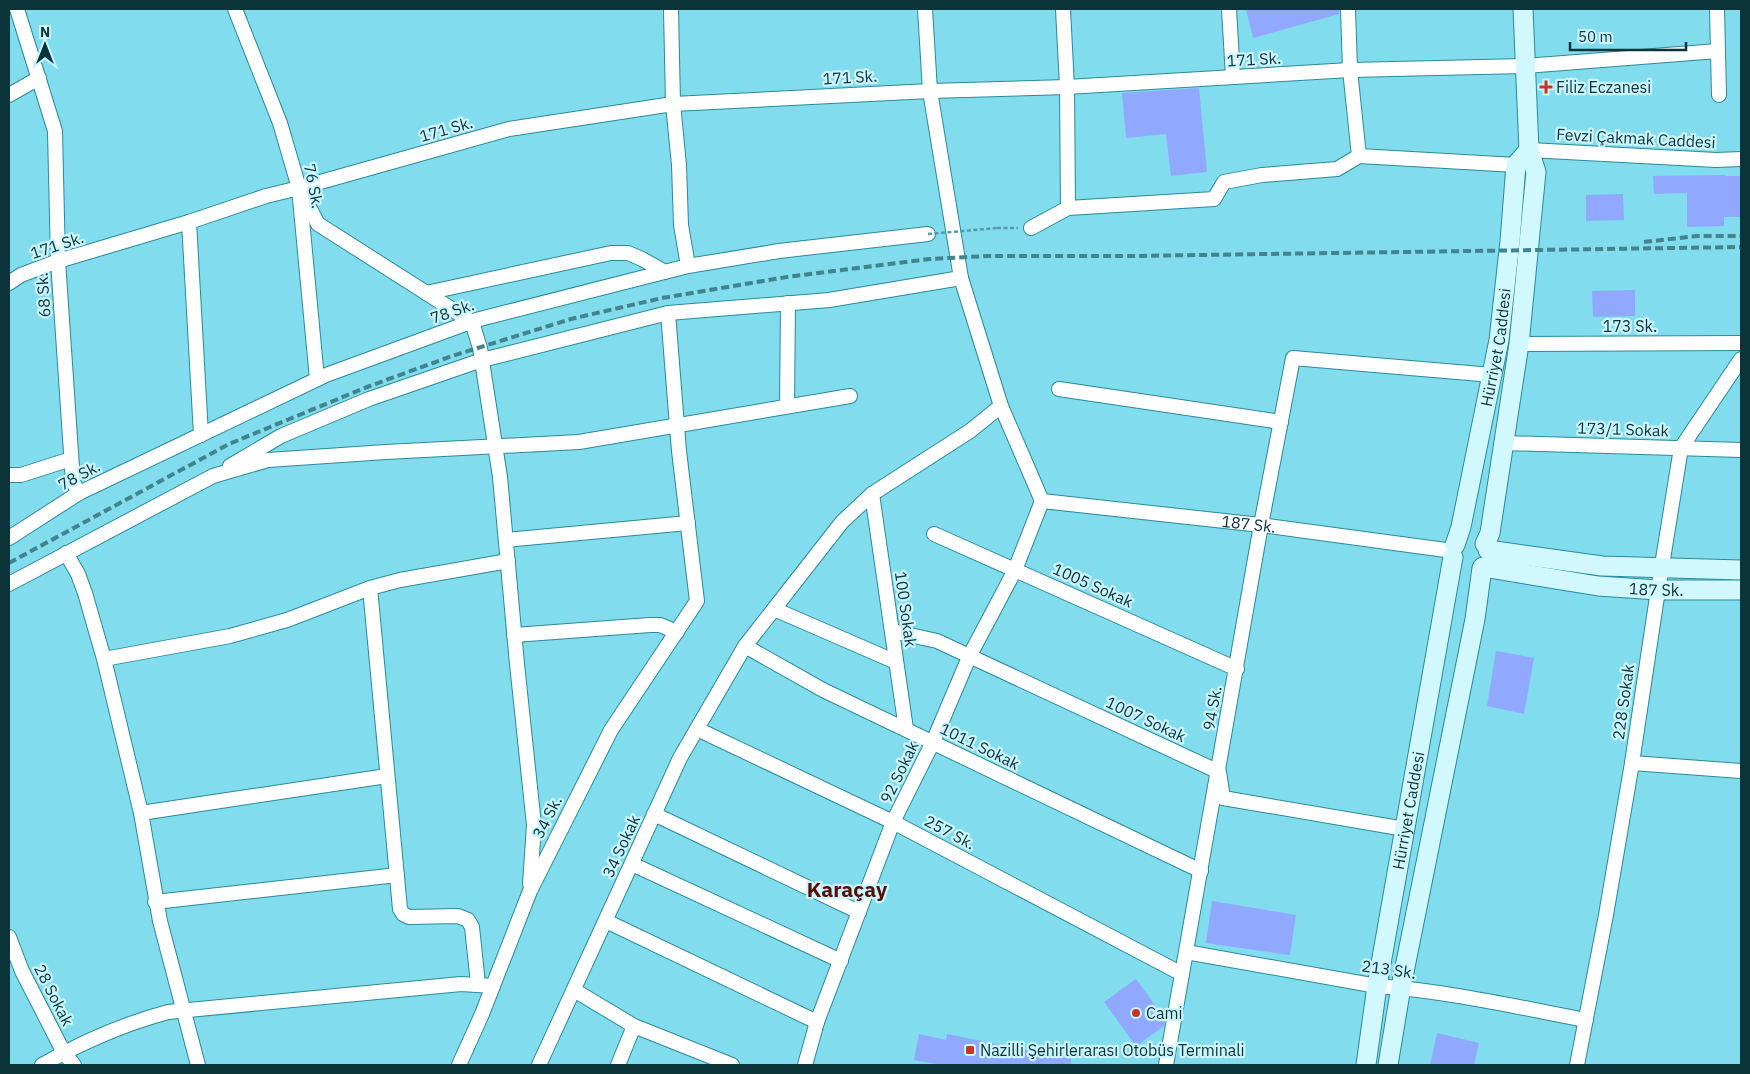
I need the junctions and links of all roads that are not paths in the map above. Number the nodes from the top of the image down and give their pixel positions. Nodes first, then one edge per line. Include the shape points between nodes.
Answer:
1 (17, 9) edge
2 (235, 9) edge
3 (671, 9) edge
4 (925, 9) edge
5 (1063, 9) edge
6 (1229, 9) edge
7 (1348, 9) edge
8 (1523, 9) edge
9 (1717, 9) edge
10 (1718, 51) junction
11 (1525, 66) junction
12 (1350, 70) junction
13 (1233, 77) junction
14 (39, 78) junction
15 (1067, 87) junction
16 (930, 91) junction
17 (9, 95) edge
18 (1720, 96) dead end
19 (673, 104) junction
20 (1529, 150) junction
21 (1359, 156) junction
22 (1741, 159) edge
23 (1516, 165) junction
24 (300, 188) junction
25 (1068, 208) junction
26 (188, 222) junction
27 (1031, 228) road end
28 (928, 234) road end
29 (58, 261) junction
30 (688, 266) junction
31 (665, 272) junction
32 (961, 278) junction
33 (9, 283) edge
34 (426, 293) junction
35 (788, 303) junction
36 (668, 313) junction
37 (472, 322) junction
38 (1741, 343) edge
39 (1519, 344) junction
40 (1741, 359) edge
41 (482, 360) junction
42 (1492, 375) junction
43 (317, 379) junction
44 (1059, 388) dead end
45 (850, 396) dead end
46 (788, 406) junction
47 (1001, 406) junction
48 (1281, 422) junction
49 (677, 425) junction
50 (201, 435) junction
51 (1504, 443) junction
52 (495, 446) junction
53 (1681, 448) junction
54 (1741, 450) edge
55 (71, 459) junction
56 (9, 475) edge
57 (213, 476) junction
58 (79, 493) junction
59 (872, 494) junction
60 (1042, 501) junction
61 (688, 523) junction
62 (1261, 525) junction
63 (934, 534) dead end
64 (9, 538) edge
65 (506, 540) junction
66 (1454, 551) junction
67 (66, 554) junction
68 (1484, 557) junction
69 (508, 561) junction
70 (1662, 568) junction
71 (1014, 570) junction
72 (1741, 570) edge
73 (9, 584) edge
74 (370, 588) junction
75 (1658, 590) junction
76 (1741, 590) edge
77 (774, 609) junction
78 (892, 631) junction
79 (677, 632) junction
80 (514, 635) junction
81 (745, 646) junction
82 (970, 656) junction
83 (104, 659) junction
84 (896, 662) junction
85 (1237, 669) junction
86 (697, 729) junction
87 (906, 729) junction
88 (933, 742) junction
89 (1632, 763) junction
90 (1741, 771) edge
91 (1219, 772) junction
92 (388, 776) junction
93 (140, 813) junction
94 (654, 814) junction
95 (893, 822) junction
96 (1405, 829) junction
97 (632, 864) junction
98 (1201, 871) junction
99 (397, 875) junction
100 (530, 891) junction
101 (156, 902) junction
102 (859, 912) junction
103 (606, 921) junction
104 (9, 937) edge
105 (1186, 952) junction
106 (841, 961) junction
107 (1182, 974) junction
108 (478, 984) junction
109 (493, 986) junction
110 (1377, 986) junction
111 (1401, 987) junction
112 (574, 990) junction
113 (184, 1010) junction
114 (1586, 1020) junction
115 (817, 1022) junction
116 (634, 1026) junction
117 (64, 1053) junction
118 (697, 1059) edge
119 (42, 1065) edge
120 (74, 1065) edge
121 (198, 1065) edge
122 (459, 1065) edge
123 (539, 1065) edge
124 (618, 1065) edge
125 (732, 1065) edge
126 (805, 1065) edge
127 (1166, 1065) edge
128 (1366, 1065) edge
129 (1388, 1065) edge
130 (1577, 1065) edge

1 - 14 street, 68 Sk.
2 - 24 street, 76 Sk. via 280,123
3 - 19 street
4 - 16 street
5 - 15 street
6 - 13 street
7 - 12 street
8 - 11 main road, Hürriyet Caddesi
9 - 10 street
10 - 11 street, 171 Sk.
10 - 18 street
11 - 12 street, 171 Sk.
11 - 20 main road, Hürriyet Caddesi
12 - 13 street, 171 Sk.
12 - 21 street
13 - 15 street, 171 Sk.
14 - 17 street
14 - 29 street, 68 Sk. via 55,131
15 - 16 street, 171 Sk.
15 - 25 street
16 - 19 street, 171 Sk.
16 - 32 street
19 - 24 street, 171 Sk. via 509,129
19 - 30 street via 681,225
20 - 22 street, Fevzi Çakmak Caddesi
20 - 23 main road
20 - 39 main road, Hürriyet Caddesi via 1536,172
21 - 23 street
21 - 25 street via 1337,169 1262,175 1224,182 1214,199
23 - 42 main road, Hürriyet Caddesi via 1499,340
24 - 26 street, 171 Sk.
24 - 34 street via 318,224
24 - 43 street, 76 Sk.
25 - 27 street
26 - 29 street, 171 Sk.
26 - 50 street
28 - 30 street via 779,250
29 - 33 street, 171 Sk.
29 - 55 street, 68 Sk.
30 - 31 street, 78 Sk.
31 - 34 street via 628,253 612,253
31 - 37 street, 78 Sk.
32 - 35 street via 829,300
32 - 47 street
34 - 37 street
35 - 36 street
35 - 46 street
36 - 41 street
36 - 49 street
37 - 41 street
37 - 43 street, 78 Sk.
38 - 39 street, 173 Sk.
39 - 51 main road, Hürriyet Caddesi
40 - 53 street, 228 Sokak
41 - 52 street
41 - 57 street via 369,399 281,436
42 - 48 street, 94 Sk. via 1294,358
42 - 66 main road, Hürriyet Caddesi
43 - 50 street, 78 Sk.
44 - 48 street
45 - 46 street
46 - 49 street
47 - 59 street, 34 Sokak via 970,431
47 - 60 street
48 - 62 street, 94 Sk.
49 - 52 street via 580,442
49 - 61 street
50 - 58 street, 78 Sk.
51 - 53 street, 173/1 Sokak
51 - 68 main road, Hürriyet Caddesi
52 - 57 street via 268,460
52 - 65 street
53 - 54 street, 173/1 Sokak
53 - 70 street, 228 Sokak
55 - 56 street via 21,475
55 - 58 street, 68 Sk. via 73,482
57 - 67 street
58 - 64 street, 78 Sk.
59 - 77 street, 34 Sokak via 842,522
59 - 78 street, 100 Sokak
60 - 62 street, 187 Sk.
60 - 71 street, 92 Sokak
61 - 65 street
61 - 79 street, 34 Sk. via 697,601
62 - 66 street, 187 Sk.
62 - 85 street, 94 Sk.
63 - 71 street, 1005 Sokak
65 - 69 street
66 - 68 main road via 1459,567 1470,572
66 - 68 main road via 1459,540 1470,536 1481,540
66 - 96 main road, Hürriyet Caddesi
67 - 73 street
67 - 83 street via 85,593
68 - 70 main road, 187 Sk.
68 - 75 main road, 187 Sk. via 1598,586
68 - 111 main road, Hürriyet Caddesi via 1475,619
69 - 74 street
69 - 80 street
70 - 72 main road, 187 Sk.
70 - 75 street, 228 Sokak
71 - 82 street, 92 Sokak
71 - 85 street, 1005 Sokak
74 - 83 street via 239,634
74 - 92 street
75 - 76 main road, 187 Sk.
75 - 89 street, 228 Sokak
77 - 81 street, 34 Sokak
77 - 84 street
78 - 82 street, 1007 Sokak via 937,641
78 - 84 street, 100 Sokak
79 - 80 street via 660,625 650,625
79 - 100 street, 34 Sk. via 611,730
80 - 100 street via 534,825
81 - 86 street, 34 Sokak
81 - 87 street, 1011 Sokak via 823,690
82 - 88 street, 92 Sokak
82 - 91 street, 1007 Sokak
83 - 93 street
84 - 87 street, 100 Sokak
85 - 91 street, 94 Sk.
86 - 94 street, 34 Sokak
86 - 95 street, 257 Sk.
87 - 88 street, 1011 Sokak
88 - 95 street, 92 Sokak
88 - 98 street, 1011 Sokak
89 - 90 street
89 - 114 street, 228 Sokak
91 - 96 street via 1223,798
91 - 98 street, 94 Sk.
92 - 93 street
92 - 99 street
93 - 101 street
94 - 97 street, 34 Sokak
94 - 102 street
95 - 102 street, 92 Sokak
95 - 107 street, 257 Sk.
96 - 110 main road, Hürriyet Caddesi
97 - 103 street, 34 Sokak
97 - 106 street
98 - 105 street, 94 Sk.
99 - 101 street
99 - 108 street via 400,910 409,918 458,916 468,920 472,927
100 - 109 street, 34 Sk.
101 - 113 street
102 - 106 street, 92 Sokak
103 - 112 street, 34 Sokak
103 - 115 street
104 - 117 street, 28 Sokak
105 - 107 street, 94 Sk.
105 - 110 street, 213 Sk.
106 - 115 street, 92 Sokak
107 - 127 street, 94 Sk.
108 - 109 street
108 - 113 street
109 - 122 street, 34 Sk.
110 - 111 street, 213 Sk.
110 - 128 main road, Hürriyet Caddesi
111 - 114 street, 213 Sk.
111 - 129 main road, Hürriyet Caddesi
112 - 116 street
112 - 123 street, 34 Sokak
113 - 117 street via 124,1025
113 - 121 street
114 - 130 street, 228 Sokak
115 - 126 street, 92 Sokak
116 - 118 street
116 - 124 street
117 - 119 street
117 - 120 street, 28 Sokak
118 - 125 street

